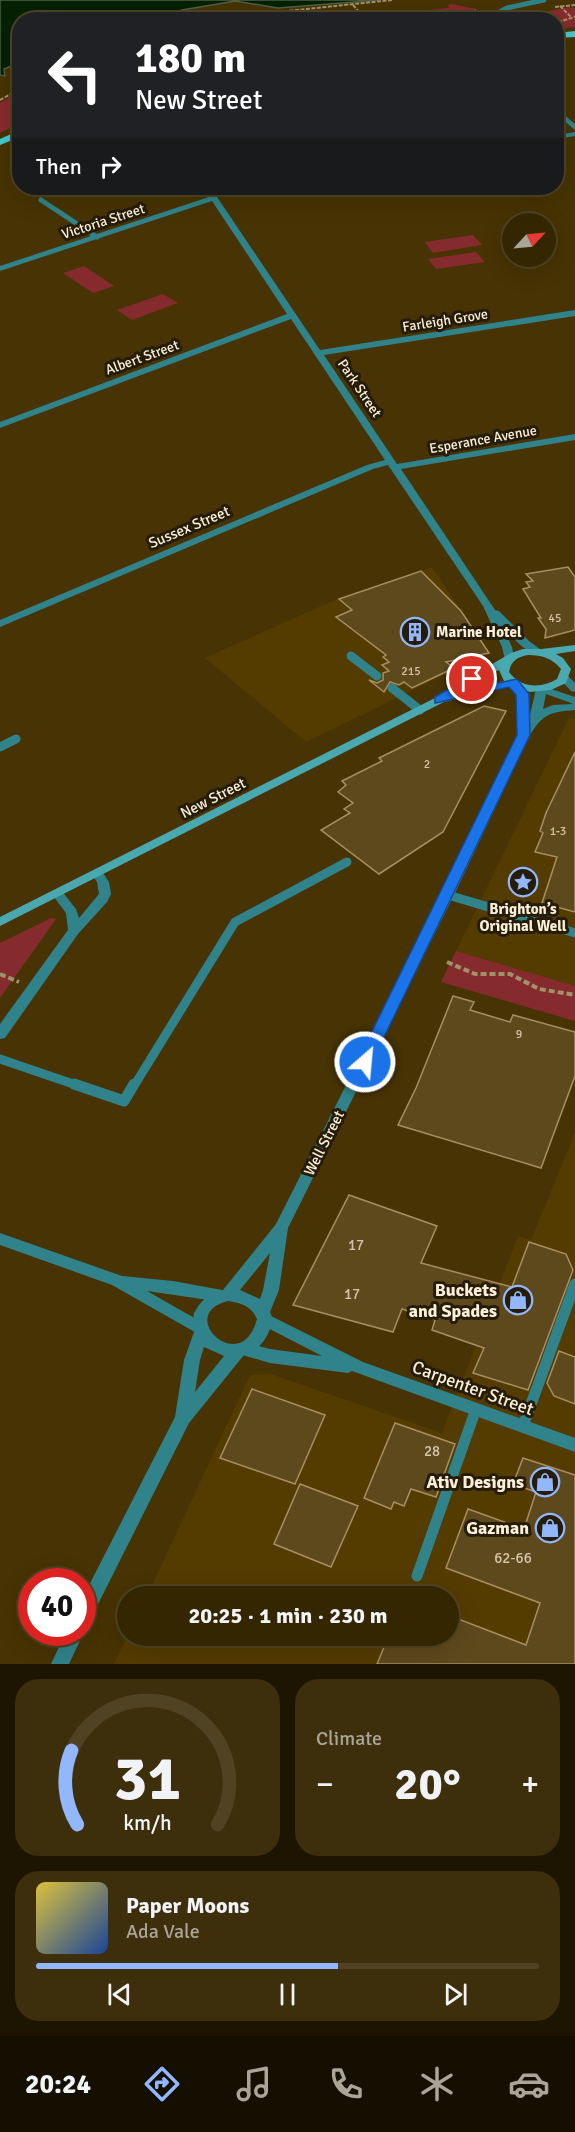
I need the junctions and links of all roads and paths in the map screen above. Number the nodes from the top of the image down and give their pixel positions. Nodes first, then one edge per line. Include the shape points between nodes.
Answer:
1 (392, 0) edge
2 (544, 0) edge
3 (555, 1) edge
4 (353, 4) junction
5 (283, 12) edge
6 (360, 12) edge
7 (500, 12) edge
8 (572, 18) dead end
9 (564, 118) edge
10 (575, 128) edge
11 (211, 195) edge
12 (213, 198) junction
13 (41, 200) dead end
14 (97, 237) junction
15 (0, 269) edge
16 (575, 313) edge
17 (293, 315) junction
18 (318, 353) junction
19 (0, 425) edge
20 (575, 437) edge
21 (393, 464) junction
22 (488, 606) junction
23 (0, 624) edge
24 (575, 648) edge
25 (541, 652) junction
26 (351, 656) dead end
27 (508, 660) junction
28 (568, 672) edge
29 (377, 676) dead end
30 (514, 683) junction
31 (392, 688) dead end
32 (543, 689) junction
33 (575, 689) edge
34 (439, 700) junction
35 (575, 701) edge
36 (575, 707) edge
37 (420, 710) junction
38 (536, 717) junction
39 (524, 735) junction
40 (16, 739) dead end
41 (0, 747) edge
42 (346, 862) dead end
43 (98, 873) junction
44 (57, 893) junction
45 (448, 895) junction
46 (0, 922) edge
47 (74, 932) junction
48 (575, 933) edge
49 (447, 962) dead end
50 (575, 995) edge
51 (0, 1034) edge
52 (0, 1059) edge
53 (281, 1228) junction
54 (0, 1239) edge
55 (117, 1281) junction
56 (575, 1284) edge
57 (225, 1296) junction
58 (263, 1315) junction
59 (201, 1331) junction
60 (242, 1349) junction
61 (358, 1367) junction
62 (476, 1409) junction
63 (183, 1418) junction
64 (523, 1426) junction
65 (575, 1445) edge
66 (417, 1576) dead end
67 (96, 1590) edge
68 (68, 1646) edge
69 (60, 1664) edge

1 - 4 path
2 - 7 lane
3 - 8 path
4 - 5 path
4 - 6 path
9 - 10 street
11 - 12 street, Park Street
12 - 14 street, Victoria Street
12 - 17 street, Park Street
13 - 14 lane
14 - 15 street, Victoria Street
16 - 18 street, Farleigh Grove
17 - 18 street, Park Street
17 - 19 street, Albert Street
18 - 21 street, Park Street
20 - 21 street, Esperance Avenue
21 - 22 street, Park Street
21 - 23 street, Sussex Street via 370,467
22 - 25 street, Park Street via 525,643
22 - 27 street, Park Street via 507,647
24 - 25 main road
25 - 27 main road, New Street via 522,652
25 - 28 main road via 558,659
26 - 29 lane
27 - 30 main road via 504,672
27 - 34 main road, New Street
28 - 32 main road via 555,686
28 - 33 street
30 - 32 main road
30 - 34 main road, New Street
30 - 39 street, Well Street via 523,698
31 - 37 lane
32 - 35 street
32 - 38 street, Well Street
34 - 37 main road, New Street
36 - 38 street via 556,707
37 - 43 main road, New Street
38 - 39 street, Well Street
39 - 45 street, Well Street
40 - 41 lane
42 - 52 lane via 236,922 123,1101
43 - 44 main road, New Street
43 - 47 street via 105,894
44 - 46 main road, New Street
44 - 47 street via 72,912
45 - 48 lane
45 - 53 street, Well Street
47 - 51 street
49 - 50 path via 475,974 510,974 539,989
53 - 57 street, Well Street
53 - 58 street, Well Street
54 - 55 street
55 - 57 street
55 - 59 street
56 - 64 lane
57 - 58 street via 249,1298
57 - 59 street via 207,1305 200,1320
58 - 60 street via 261,1336
58 - 61 street, Carpenter Street
59 - 60 street via 206,1340 220,1349
59 - 63 street
60 - 61 street, Carpenter Street
60 - 63 street
61 - 62 street, Carpenter Street
62 - 64 street, Carpenter Street
62 - 66 lane
63 - 67 street
64 - 65 street, Carpenter Street
68 - 69 street

